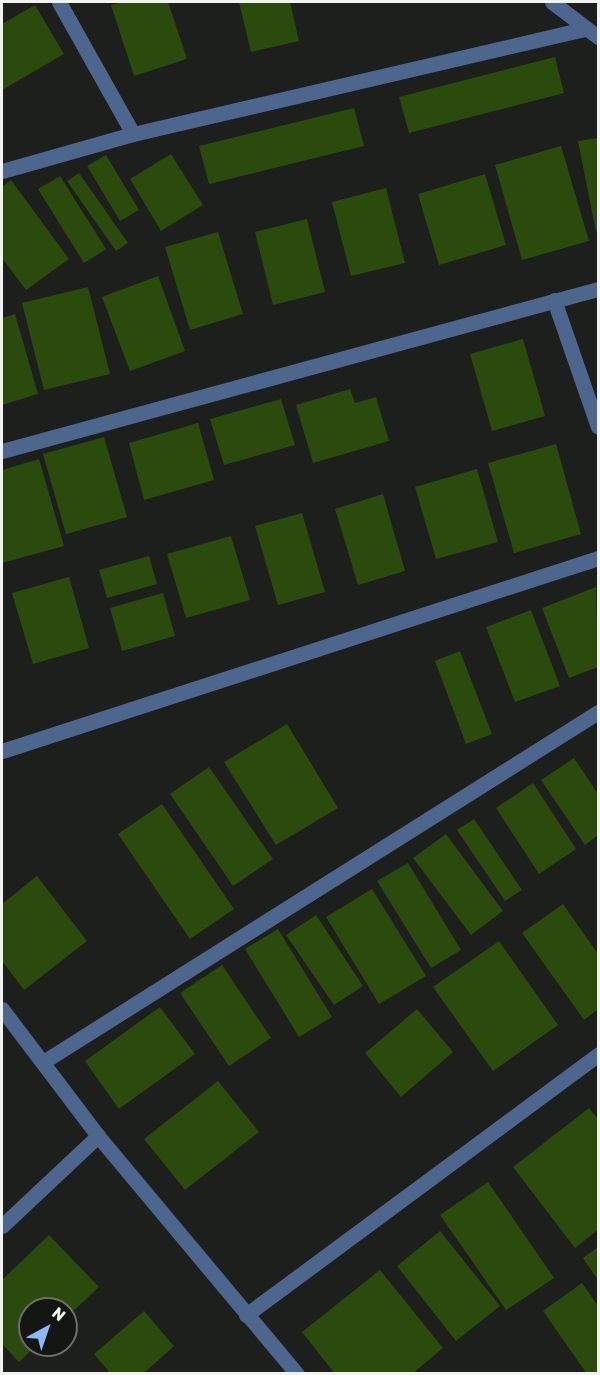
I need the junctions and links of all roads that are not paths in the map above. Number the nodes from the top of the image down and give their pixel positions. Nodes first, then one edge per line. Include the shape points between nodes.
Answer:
1 (59, 2) edge
2 (552, 2) edge
3 (592, 33) edge
4 (133, 134) junction
5 (2, 171) edge
6 (598, 289) edge
7 (554, 300) junction
8 (598, 427) edge
9 (2, 451) edge
10 (598, 558) edge
11 (598, 712) edge
12 (2, 751) edge
13 (2, 1009) edge
14 (598, 1055) edge
15 (43, 1062) junction
16 (98, 1136) junction
17 (2, 1226) edge
18 (246, 1315) junction
19 (297, 1374) edge

1 - 4 street
2 - 3 street
3 - 4 street
4 - 5 street
6 - 7 street
7 - 8 street
7 - 9 street
10 - 12 street
11 - 15 street
13 - 15 street
14 - 18 street
15 - 16 street
16 - 17 street
16 - 18 street
18 - 19 street

